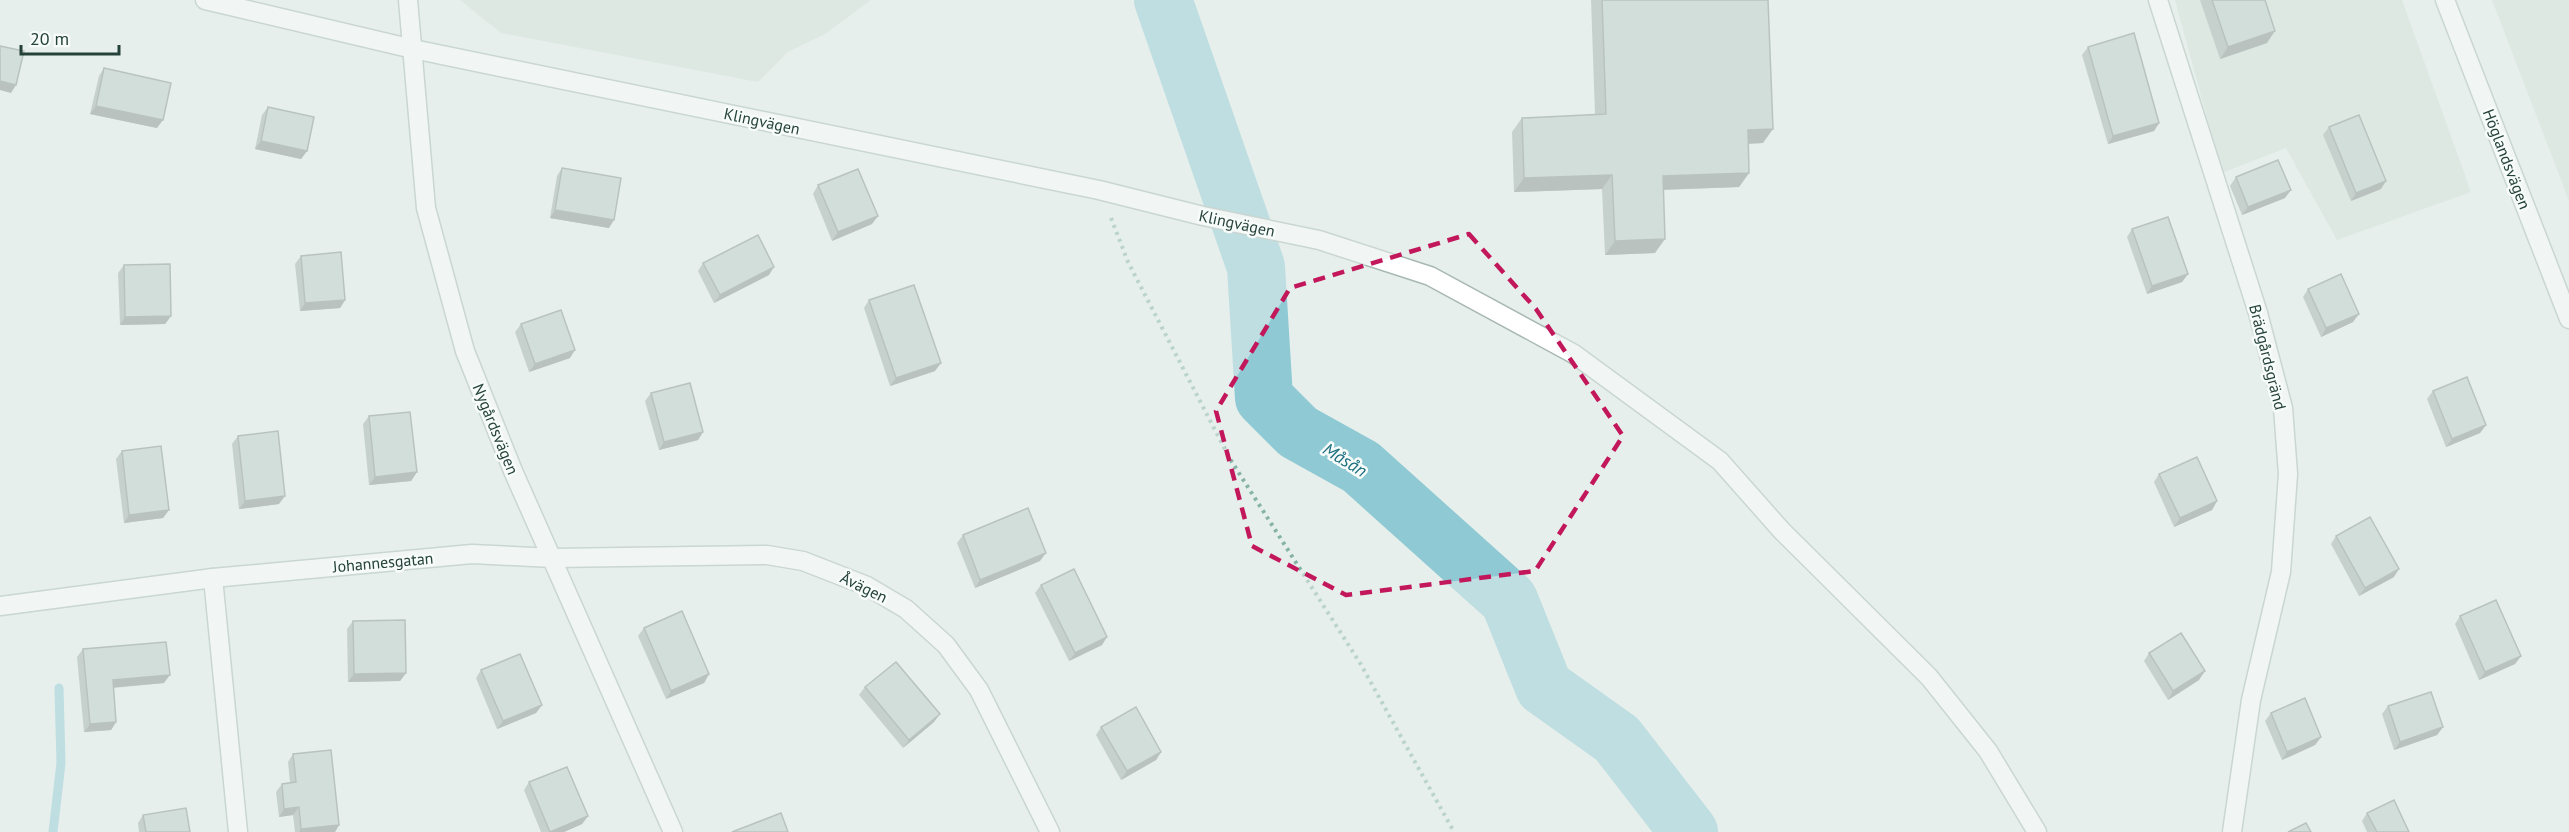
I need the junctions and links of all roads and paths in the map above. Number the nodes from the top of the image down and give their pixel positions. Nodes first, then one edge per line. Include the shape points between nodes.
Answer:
1 (205, 0) edge
2 (408, 0) edge
3 (2158, 0) edge
4 (2445, 0) edge
5 (413, 49) junction
6 (1099, 190) junction
7 (2569, 319) edge
8 (553, 558) junction
9 (213, 578) junction
10 (0, 606) edge
11 (237, 832) edge
12 (673, 832) edge
13 (1050, 832) edge
14 (1454, 832) edge
15 (2037, 832) edge
16 (2232, 832) edge

1 - 5 street, Klingvägen
2 - 5 street, Nygårdsvägen
3 - 16 street, Brädgårdsgränd via 2258,313 2283,408 2288,474 2281,572 2251,700
4 - 7 street, Höglandsvägen
5 - 6 street, Klingvägen
5 - 8 street, Nygårdsvägen via 426,208 465,351
6 - 14 path via 1128,262 1230,459 1360,663
6 - 15 street, Klingvägen via 1319,240 1430,276 1574,354 1720,461 1782,531 1929,677 1989,751
8 - 9 street, Johannesgatan via 472,554
8 - 12 street, Nygårdsvägen
8 - 13 street, Åvägen via 767,555 803,561 867,585 906,609 946,645 979,690
9 - 10 street, Johannesgatan
9 - 11 street

